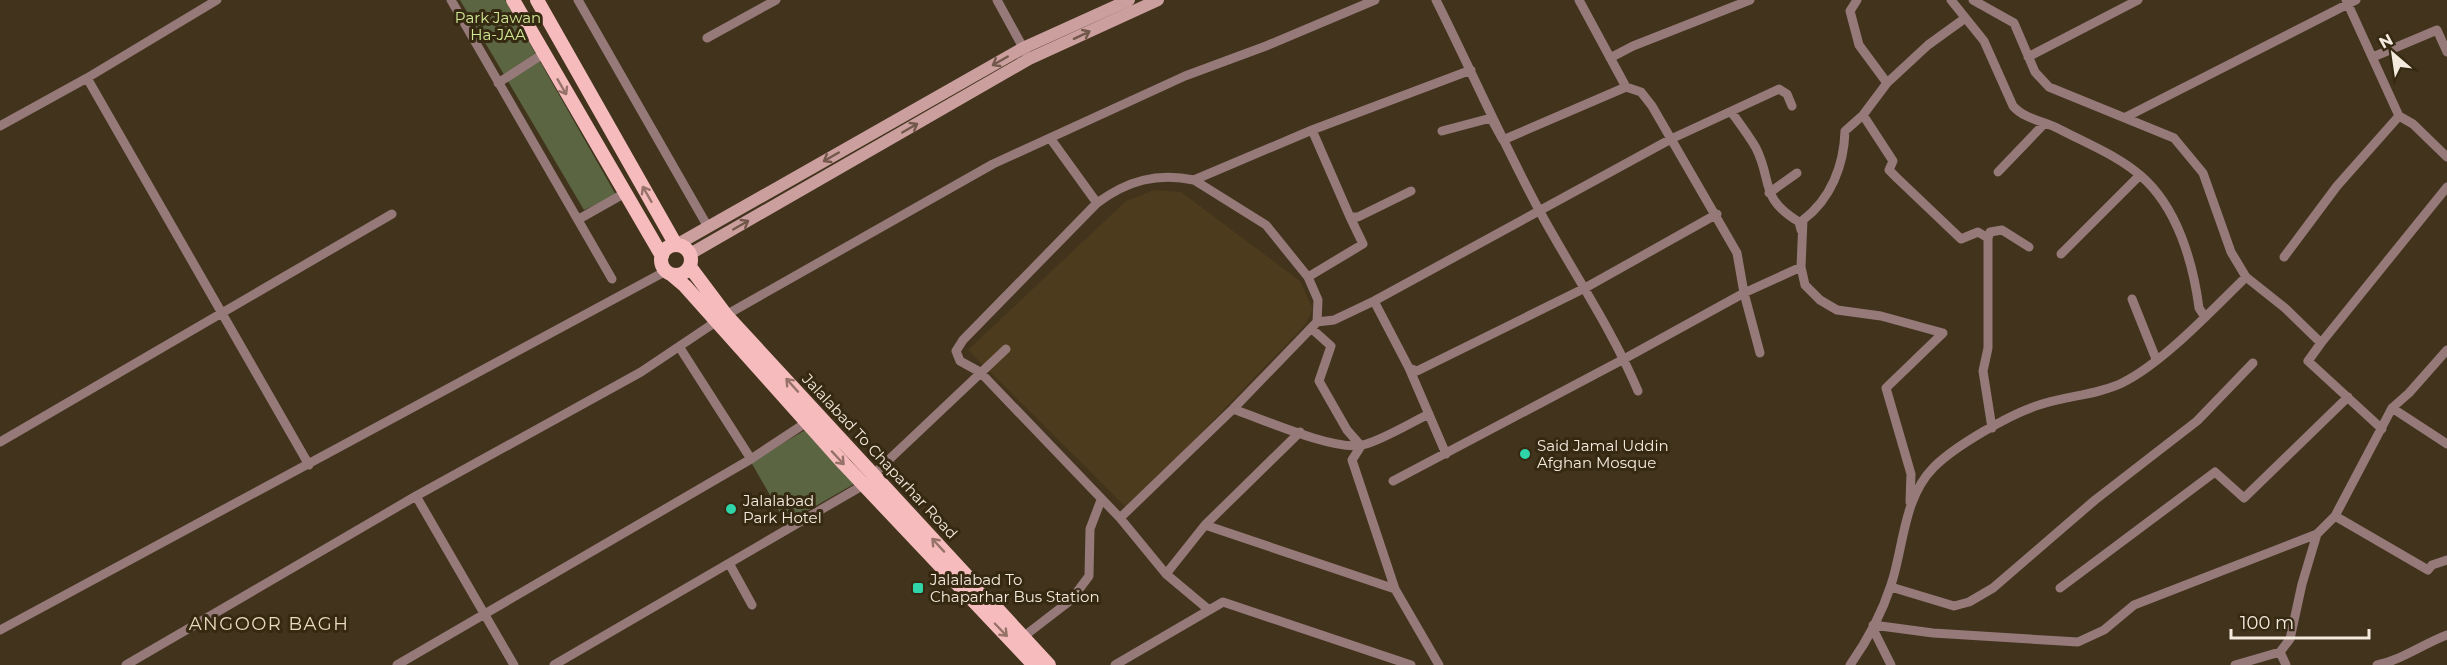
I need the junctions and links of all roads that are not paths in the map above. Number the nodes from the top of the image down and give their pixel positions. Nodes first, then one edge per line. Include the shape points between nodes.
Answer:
1 (217, 0) edge
2 (451, 0) edge
3 (513, 0) edge
4 (537, 0) edge
5 (578, 0) edge
6 (776, 0) edge
7 (997, 0) edge
8 (1129, 0) edge
9 (1158, 0) edge
10 (1375, 0) edge
11 (1436, 0) edge
12 (1579, 0) edge
13 (1750, 0) edge
14 (1857, 0) edge
15 (1951, 0) edge
16 (1973, 0) edge
17 (2138, 0) edge
18 (2350, 1) edge
19 (1964, 19) junction
20 (707, 38) dead end
21 (2447, 52) edge
22 (543, 54) junction
23 (1026, 54) junction
24 (2028, 57) junction
25 (2373, 57) junction
26 (1610, 58) junction
27 (1472, 70) junction
28 (87, 78) junction
29 (498, 83) junction
30 (1887, 83) junction
31 (1626, 87) junction
32 (1792, 106) dead end
33 (1732, 112) junction
34 (1863, 115) junction
35 (2399, 116) junction
36 (2126, 117) junction
37 (2045, 123) junction
38 (0, 126) edge
39 (1312, 130) junction
40 (1442, 130) dead end
41 (1050, 138) junction
42 (1671, 139) junction
43 (1503, 140) junction
44 (2447, 157) edge
45 (1998, 172) dead end
46 (1797, 173) dead end
47 (2140, 175) junction
48 (1194, 180) junction
49 (2447, 187) edge
50 (1411, 191) dead end
51 (625, 193) junction
52 (1769, 193) junction
53 (1097, 203) junction
54 (1540, 211) junction
55 (392, 214) dead end
56 (1717, 214) junction
57 (1350, 217) junction
58 (579, 219) junction
59 (708, 227) junction
60 (1804, 238) junction
61 (1988, 238) junction
62 (677, 244) junction
63 (2029, 247) dead end
64 (2061, 254) dead end
65 (662, 256) junction
66 (2284, 257) dead end
67 (690, 260) junction
68 (1801, 267) junction
69 (669, 273) junction
70 (1308, 277) junction
71 (2246, 277) junction
72 (612, 279) dead end
73 (1585, 288) junction
74 (1744, 293) junction
75 (2133, 299) dead end
76 (1374, 301) junction
77 (223, 314) junction
78 (2205, 317) junction
79 (721, 319) junction
80 (1315, 325) junction
81 (2321, 343) junction
82 (680, 348) junction
83 (1006, 349) dead end
84 (2447, 350) edge
85 (1760, 353) dead end
86 (1624, 359) junction
87 (2156, 359) junction
88 (2253, 363) dead end
89 (1409, 368) junction
90 (980, 372) junction
91 (1638, 391) dead end
92 (2348, 398) junction
93 (2392, 408) junction
94 (1233, 409) junction
95 (818, 413) junction
96 (1429, 414) junction
97 (806, 422) junction
98 (1992, 428) junction
99 (2382, 429) junction
100 (1300, 432) junction
101 (0, 442) edge
102 (2447, 444) edge
103 (1361, 446) junction
104 (1446, 454) junction
105 (751, 459) junction
106 (309, 465) junction
107 (868, 479) junction
108 (1393, 481) dead end
109 (416, 496) junction
110 (1101, 500) junction
111 (1910, 504) junction
112 (2335, 516) junction
113 (1120, 518) junction
114 (1205, 525) junction
115 (2317, 534) junction
116 (2447, 560) edge
117 (730, 565) junction
118 (1166, 574) junction
119 (1891, 587) junction
120 (2060, 588) dead end
121 (1395, 589) junction
122 (752, 605) dead end
123 (1209, 610) junction
124 (485, 614) junction
125 (1873, 627) junction
126 (0, 630) edge
127 (2447, 635) edge
128 (1023, 637) junction
129 (2280, 652) junction
130 (126, 665) edge
131 (397, 665) edge
132 (514, 665) edge
133 (555, 665) edge
134 (1034, 665) edge
135 (1049, 665) edge
136 (1115, 665) edge
137 (1411, 665) edge
138 (1439, 665) edge
139 (1850, 665) edge
140 (1891, 665) edge
141 (2235, 665) edge
142 (2286, 665) edge
143 (2376, 665) edge

1 - 28 street
2 - 29 street
3 - 22 main road
62 -> 4 main road
5 - 59 street
6 - 20 street
7 - 23 street
8 - 23 street
23 -> 9 street
10 - 41 street via 1185,76
11 - 27 street
12 - 26 street
13 - 26 street
14 - 30 street via 1850,11 1859,45
15 - 19 street
16 - 24 street via 2014,24
17 - 24 street
18 - 25 street
18 - 36 street
19 - 30 street via 1928,45
19 - 37 street via 1984,40 2013,106
21 - 25 street via 2437,30
22 - 29 street
22 -> 51 main road
23 -> 59 street
67 -> 23 street
24 - 36 street via 2049,87
25 - 35 street
26 - 31 street
27 - 39 street
27 - 43 street
28 - 38 street
28 - 77 street
29 - 58 street
30 - 34 street
31 - 42 street via 1641,92
31 - 43 street
32 - 33 street via 1787,94 1779,89
33 - 42 street
33 - 52 street via 1757,149
34 - 60 street via 1845,131 1839,171 1812,213 1803,220
34 - 61 street via 1893,161 1889,170 1897,178 1961,239 1978,232
35 - 44 street via 2413,124
35 - 66 street via 2337,186
36 - 71 street via 2174,138 2202,173 2231,252
37 - 45 street
37 - 47 street
39 - 48 street
39 - 57 street
40 - 43 street via 1491,118
41 - 53 street
41 - 79 street via 993,164
42 - 54 street
42 - 56 street
43 - 54 street
46 - 52 street
47 - 64 street
47 - 78 street via 2171,212
48 - 53 street via 1141,180 1111,192
48 - 70 street via 1266,225
49 - 81 street
50 - 57 street via 1358,217
51 - 58 street
51 - 65 main road
52 - 60 street via 1784,213 1799,222
53 - 90 street via 959,345 956,351 960,361
54 - 73 street
54 - 76 street
55 - 77 street
56 - 73 street
56 - 74 street via 1737,252
57 - 70 street via 1363,244
58 - 72 street
59 - 62 street
60 - 68 street
61 - 63 street via 1990,232 2002,230
61 - 98 street via 1988,348 1983,371
62 - 65 main road via 667,247
62 - 67 main road
65 - 69 main road via 662,266
67 - 69 main road via 685,272
67 - 79 main road, Jalalabad To Chaparhar Road
68 - 74 street
68 - 111 street via 1805,285 1837,310 1881,316 1943,333 1886,388 1911,474
69 - 79 main road, Jalalabad To Chaparhar Road
69 - 106 street
70 - 80 street via 1318,300
71 - 78 street
71 - 81 street
73 - 86 street
73 - 89 street via 1417,371
74 - 85 street
74 - 86 street
75 - 87 street
76 - 80 street
76 - 89 street
77 - 101 street
77 - 106 street
78 - 87 street
79 - 82 street
95 -> 79 main road, Jalalabad To Chaparhar Road
79 - 97 main road, Jalalabad To Chaparhar Road
80 - 94 street
80 - 103 street via 1331,346 1319,381 1347,430
81 - 92 street via 2308,361
82 - 105 street
82 - 109 street
83 - 90 street
84 - 93 street
86 - 91 street
86 - 104 street
87 - 98 street via 2121,384 2037,405
88 - 119 street via 2197,421 1993,588 1954,606
89 - 96 street
90 - 107 street
90 - 110 street
92 - 99 street
92 - 120 street via 2244,498 2215,472
93 - 99 street
93 - 102 street
94 - 100 street
94 - 113 street
95 - 97 street
95 - 107 main road, Jalalabad To Chaparhar Road
96 - 103 street
96 - 104 street
97 - 105 street
97 -> 107 main road, Jalalabad To Chaparhar Road
98 - 111 street via 1933,468
99 - 112 street
100 - 103 street via 1313,439
100 - 114 street
103 - 121 street via 1352,460
104 - 108 street
105 - 124 street
106 - 126 street
107 - 117 street
128 -> 107 main road, Jalalabad To Chaparhar Road
107 -> 134 main road, Jalalabad To Chaparhar Road
109 - 124 street
109 - 130 street
110 - 113 street
110 - 128 street via 1090,530 1089,576 1071,600
111 - 119 street
112 - 115 street
112 - 116 street via 2428,570
113 - 118 street
114 - 118 street
114 - 121 street
115 - 125 street via 2134,605 2104,630 2078,642
115 - 129 street via 2290,639
117 - 122 street
117 - 133 street
118 - 123 street
119 - 125 street
121 - 138 street
123 - 136 street
123 - 137 street via 1223,602
124 - 131 street
124 - 132 street
125 - 139 street
125 - 140 street
127 - 143 street
128 - 135 main road, Jalalabad To Chaparhar Road
129 - 141 street
129 - 142 street

